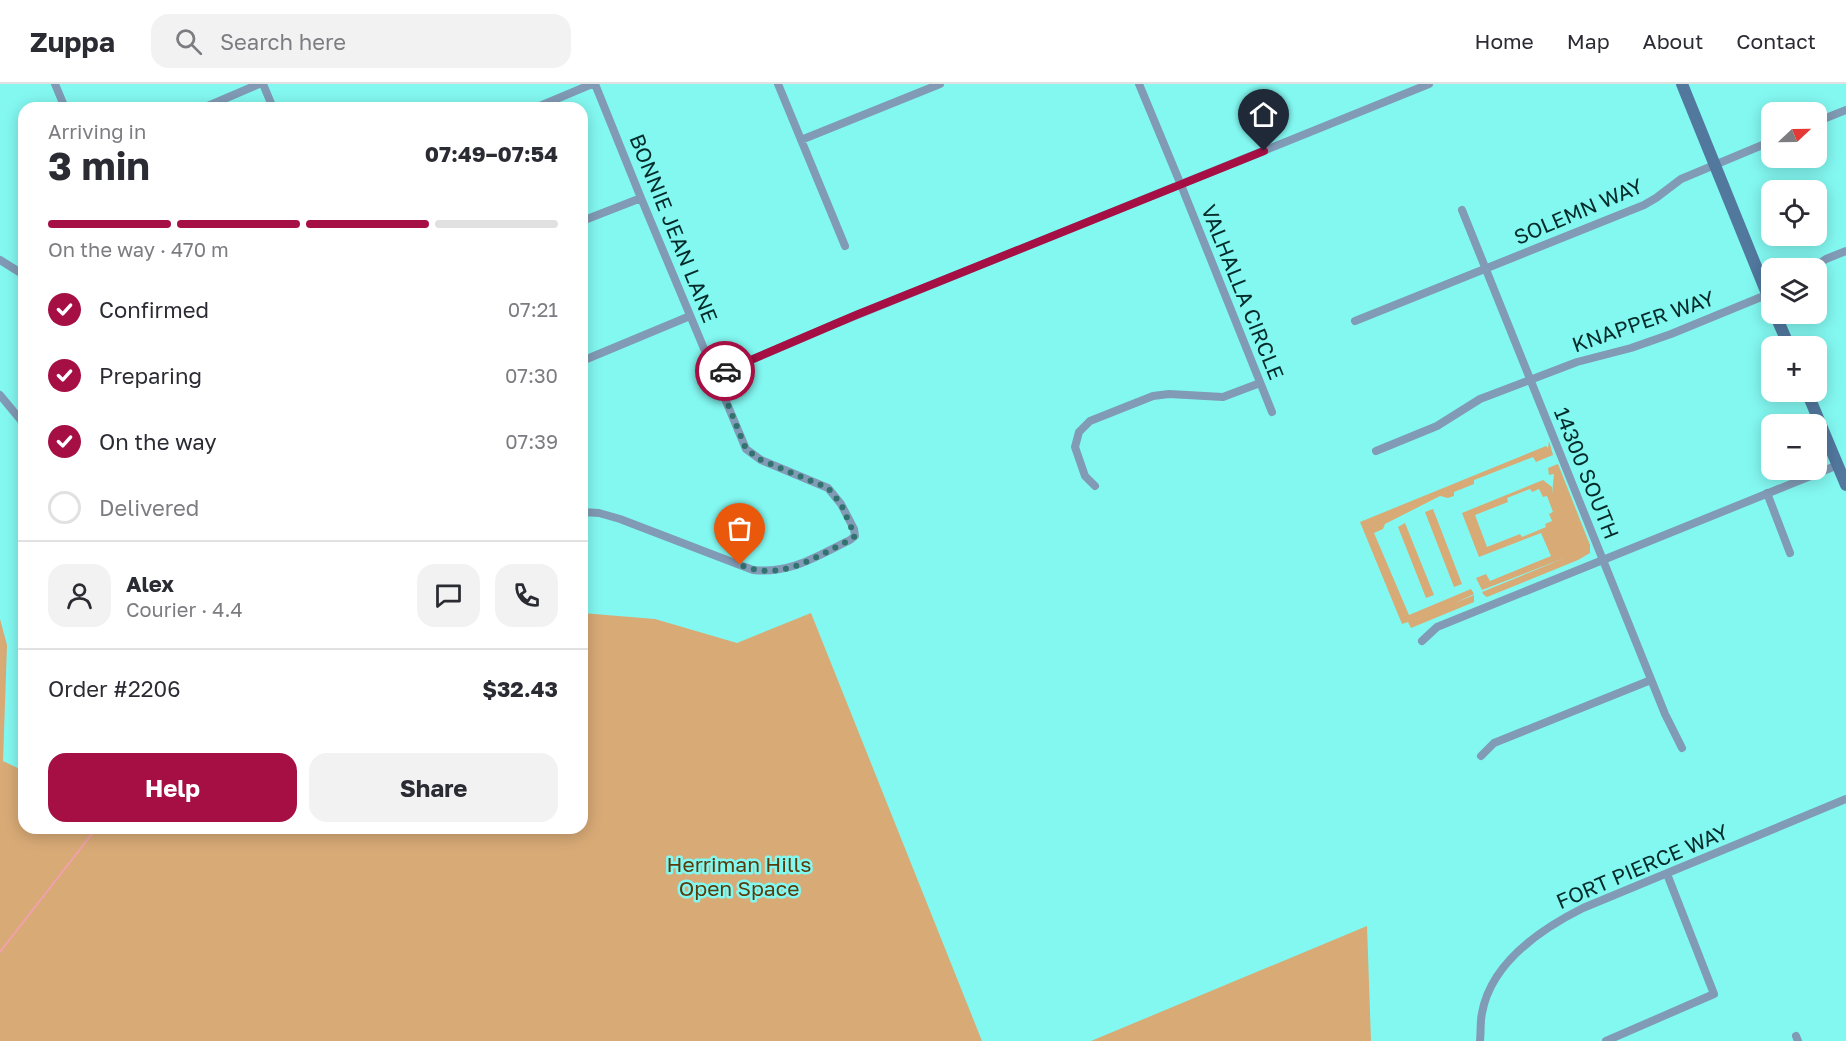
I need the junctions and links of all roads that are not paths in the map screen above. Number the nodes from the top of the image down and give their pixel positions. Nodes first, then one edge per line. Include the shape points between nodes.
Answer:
1 (55, 84) edge
2 (261, 84) edge
3 (594, 84) edge
4 (777, 84) edge
5 (940, 84) edge
6 (1139, 84) edge
7 (1430, 84) edge
8 (1682, 84) edge
9 (62, 102) edge
10 (218, 102) edge
11 (270, 102) edge
12 (550, 102) edge
13 (1846, 110) edge
14 (1827, 118) edge
15 (801, 140) junction
16 (1761, 146) edge
17 (1714, 165) junction
18 (1181, 184) junction
19 (640, 198) junction
20 (1462, 210) dead end
21 (588, 219) edge
22 (845, 246) dead end
23 (1846, 251) edge
24 (1827, 259) edge
25 (0, 260) edge
26 (1485, 268) junction
27 (18, 271) edge
28 (1761, 277) edge
29 (1761, 301) edge
30 (690, 316) junction
31 (1355, 321) dead end
32 (588, 358) edge
33 (716, 375) junction
34 (1530, 379) junction
35 (1260, 383) junction
36 (0, 395) edge
37 (1812, 402) edge
38 (1272, 412) dead end
39 (18, 417) edge
40 (1376, 451) dead end
41 (1842, 463) edge
42 (1846, 485) edge
43 (1095, 486) dead end
44 (1767, 493) junction
45 (588, 512) edge
46 (1790, 553) dead end
47 (1603, 559) junction
48 (1422, 641) dead end
49 (1651, 680) junction
50 (1682, 748) dead end
51 (1481, 756) dead end
52 (1846, 799) edge
53 (1667, 874) junction
54 (1480, 1041) edge
55 (1606, 1041) edge

1 - 9 street
2 - 10 street
2 - 11 street
3 - 12 street
3 - 19 street, BONNIE JEAN LANE
4 - 15 street
5 - 15 street
6 - 18 street, VALHALLA CIRCLE
7 - 18 street
8 - 17 street
13 - 14 street
15 - 22 street
16 - 17 street, SOLEMN WAY
17 - 26 street, SOLEMN WAY via 1681,179 1644,204
17 - 28 street
18 - 33 street
18 - 35 street, VALHALLA CIRCLE
19 - 21 street
19 - 30 street, BONNIE JEAN LANE
20 - 26 street, 14300 SOUTH
23 - 24 street
25 - 27 street
26 - 31 street, SOLEMN WAY
26 - 34 street, 14300 SOUTH
29 - 34 street, KNAPPER WAY
30 - 32 street
30 - 33 street, BONNIE JEAN LANE
33 - 45 street, BONNIE JEAN LANE via 746,449 761,460 828,488 841,504 855,536 795,566 767,572 620,519
34 - 40 street, KNAPPER WAY via 1480,399 1437,426
34 - 47 street, 14300 SOUTH
35 - 38 street, VALHALLA CIRCLE
35 - 43 street via 1222,397 1153,396 1090,421 1079,432 1075,447 1085,476
36 - 39 street
37 - 41 street
41 - 42 street
41 - 44 street
44 - 46 street
44 - 47 street
47 - 48 street via 1437,627
47 - 49 street, 14300 SOUTH
49 - 50 street, 14300 SOUTH
49 - 51 street via 1494,743
52 - 53 street, FORT PIERCE WAY
53 - 54 street, FORT PIERCE WAY via 1583,908 1531,939 1494,979 1482,1012
53 - 55 street via 1714,994

